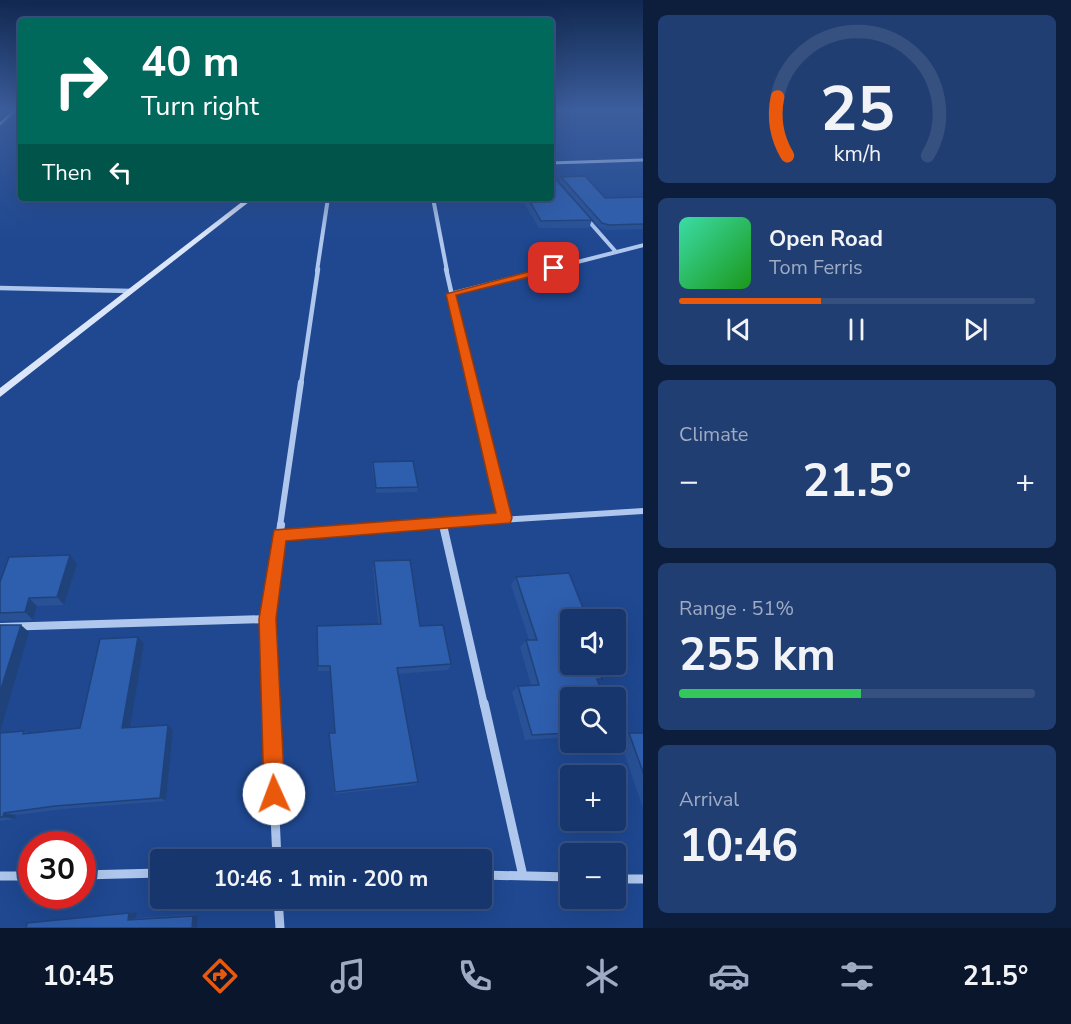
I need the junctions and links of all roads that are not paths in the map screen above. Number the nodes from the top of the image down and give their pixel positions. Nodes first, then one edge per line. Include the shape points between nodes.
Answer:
1 (643, 160) edge
2 (554, 163) edge
3 (247, 201) edge
4 (328, 201) edge
5 (435, 201) edge
6 (579, 210) edge
7 (643, 245) edge
8 (616, 252) junction
9 (0, 288) edge
10 (131, 291) junction
11 (451, 294) junction
12 (0, 393) edge
13 (643, 511) edge
14 (504, 518) junction
15 (443, 523) junction
16 (279, 534) junction
17 (267, 619) junction
18 (0, 627) edge
19 (277, 849) edge
20 (150, 873) edge
21 (96, 875) edge
22 (492, 875) edge
23 (0, 876) edge
24 (18, 876) edge
25 (523, 876) junction
26 (560, 877) edge
27 (626, 879) edge
28 (643, 879) edge
29 (279, 909) edge
30 (280, 928) edge

1 - 2 street
3 - 10 main road
4 - 16 street
5 - 11 street
6 - 8 street
7 - 8 street
8 - 11 street
9 - 10 street
10 - 12 main road
11 - 14 street
13 - 14 street
14 - 15 street
15 - 16 street
15 - 25 street
16 - 17 street
17 - 18 street
17 - 19 street
20 - 21 street
22 - 25 street
23 - 24 street
25 - 26 street
27 - 28 street
29 - 30 street

